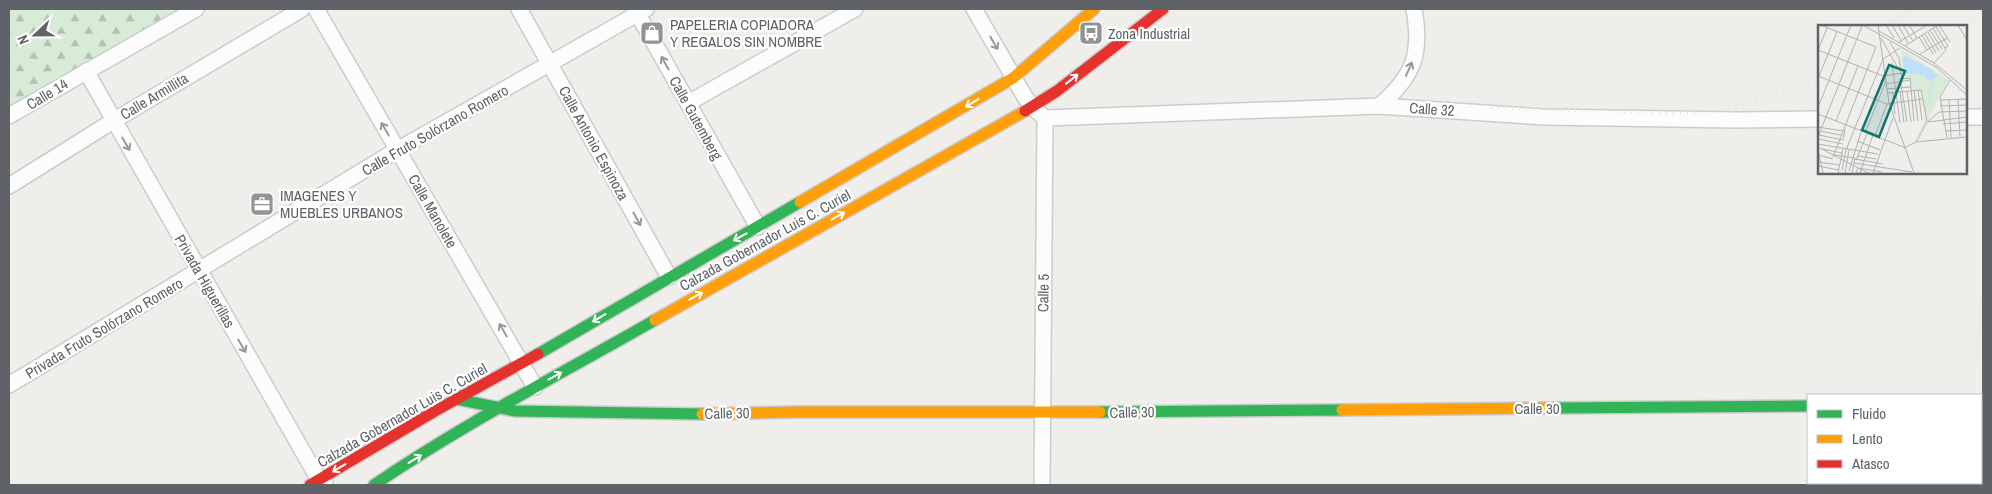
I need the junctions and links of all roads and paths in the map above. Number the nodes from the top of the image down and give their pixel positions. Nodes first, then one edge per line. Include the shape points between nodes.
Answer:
1 (196, 9) edge
2 (302, 9) edge
3 (316, 9) edge
4 (519, 9) edge
5 (855, 9) edge
6 (974, 9) edge
7 (1094, 9) edge
8 (1163, 9) edge
9 (1414, 9) edge
10 (640, 10) edge
11 (550, 64) junction
12 (86, 71) junction
13 (1013, 78) junction
14 (688, 103) junction
15 (1379, 106) junction
16 (1032, 107) junction
17 (9, 116) edge
18 (1967, 117) edge
19 (1983, 117) edge
20 (1045, 118) junction
21 (1818, 119) edge
22 (113, 121) junction
23 (397, 150) junction
24 (9, 186) edge
25 (758, 227) junction
26 (199, 270) junction
27 (668, 277) junction
28 (523, 363) junction
29 (9, 385) edge
30 (536, 388) junction
31 (456, 400) junction
32 (1807, 406) edge
33 (498, 408) junction
34 (1042, 413) junction
35 (320, 484) edge
36 (374, 485) edge
37 (1042, 485) edge

1 - 12 street, Calle 14
2 - 22 street, Calle Armillita
23 -> 3 street, Calle Manolete
4 - 11 street, Calle Antonio Espinoza
5 - 14 street
6 -> 13 street
7 - 13 main road, Calzada Gobernador Luis C. Curiel
16 -> 8 main road, Calzada Gobernador Luis C. Curiel
15 -> 9 street via 1399,88 1410,68 1418,33
10 - 11 street, Calle Fruto Solórzano Romero
14 -> 10 street, Calle Gutemberg
11 - 23 street, Calle Fruto Solórzano Romero
11 -> 27 street, Calle Antonio Espinoza
12 - 17 street, Calle 14
12 - 22 street, Privada Higuerillas
13 - 16 street
13 -> 25 main road, Calzada Gobernador Luis C. Curiel
14 - 25 street, Calle Gutemberg
15 - 20 street, Calle 32
15 - 21 street, Calle 32 via 1544,117
16 - 20 street
30 -> 16 main road, Calzada Gobernador Luis C. Curiel
18 - 19 street
20 - 34 street, Calle 5
22 - 24 street, Calle Armillita
22 -> 26 street, Privada Higuerillas
23 - 26 street, Calle Fruto Solórzano Romero
28 -> 23 street, Calle Manolete
25 -> 27 main road, Calzada Gobernador Luis C. Curiel
26 - 29 street, Privada Fruto Solórzano Romero
26 -> 35 street, Privada Higuerillas
27 -> 28 main road, Calzada Gobernador Luis C. Curiel
28 - 30 street, Calle Manolete
28 - 31 main road, Calzada Gobernador Luis C. Curiel
30 - 33 main road, Calzada Gobernador Luis C. Curiel
31 - 33 main road, Calle 30
31 -> 35 main road, Calzada Gobernador Luis C. Curiel
32 - 34 main road, Calle 30
33 - 34 main road, Calle 30 via 515,411 720,414
36 -> 33 main road, Calzada Gobernador Luis C. Curiel
34 - 37 street, Calle 5

